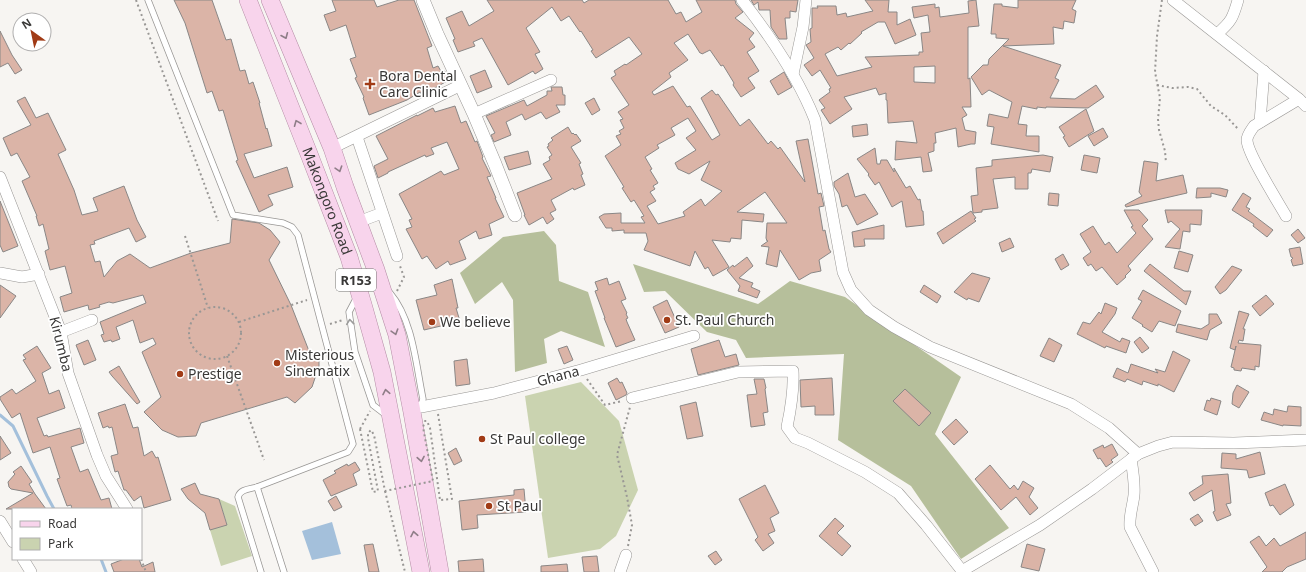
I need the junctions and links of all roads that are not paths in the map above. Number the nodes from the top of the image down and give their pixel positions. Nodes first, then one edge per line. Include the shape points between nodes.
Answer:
1 (148, 0) edge
2 (248, 0) edge
3 (270, 0) edge
4 (423, 0) edge
5 (742, 0) edge
6 (806, 0) edge
7 (1174, 0) edge
8 (1238, 0) edge
9 (1216, 34) junction
10 (1264, 71) junction
11 (793, 74) junction
12 (551, 80) dead end
13 (461, 85) junction
14 (1303, 103) edge
15 (474, 114) junction
16 (1260, 122) junction
17 (357, 137) junction
18 (332, 148) junction
19 (0, 178) edge
20 (382, 214) junction
21 (515, 215) dead end
22 (1286, 216) dead end
23 (358, 222) junction
24 (397, 256) road end
25 (0, 273) edge
26 (38, 274) junction
27 (378, 277) junction
28 (360, 292) junction
29 (92, 320) dead end
30 (61, 332) junction
31 (694, 336) dead end
32 (632, 398) road end
33 (417, 413) junction
34 (391, 419) junction
35 (1306, 440) edge
36 (1135, 457) junction
37 (257, 487) junction
38 (126, 508) edge
39 (0, 521) edge
40 (7, 538) edge
41 (626, 554) road end
42 (24, 560) edge
43 (417, 568) edge
44 (962, 571) edge
45 (31, 572) edge
46 (262, 572) edge
47 (284, 572) edge
48 (440, 572) edge
49 (620, 572) edge
50 (1153, 572) edge

1 - 37 lane via 233,215 283,223 292,227 298,235 353,444 348,452
28 -> 2 main road, Makongoro Road / R153 via 310,154
3 -> 18 main road, Makongoro Road / R153
4 - 13 street
5 - 11 street
6 - 11 street
7 - 9 street
8 - 9 street via 1229,24
9 - 10 street
10 - 14 street
10 - 16 street
11 - 36 street via 816,120 844,272 851,290 868,310 930,347 1071,404 1109,428
12 - 15 street
13 - 15 street
13 - 17 street
14 - 16 street
15 - 21 street
16 - 22 street via 1250,131 1247,140 1252,156
17 - 18 street
17 - 20 street
18 -> 23 main road, Makongoro Road / R153
19 - 26 street, Kirumba
20 - 23 street
20 - 24 street
23 - 27 main road, Makongoro Road / R153
25 - 26 street via 22,277
26 - 30 street, Kirumba
27 -> 33 main road, Makongoro Road / R153 via 397,335
27 - 33 lane via 404,317 411,340 423,399
34 -> 28 main road, Makongoro Road / R153 via 382,372
34 -> 28 lane via 373,405 355,352 349,312
29 - 30 street
30 - 38 street, Kirumba via 68,373 97,455 106,476
31 - 33 street, Ghana via 582,370 494,393 436,404
32 - 44 street via 738,372 792,371 794,386 787,427 795,438 865,472 898,493
33 -> 48 main road, Makongoro Road / R153
43 -> 34 main road, Makongoro Road / R153
35 - 36 street via 1173,442
36 - 44 street via 1040,524
36 - 50 street via 1130,527
37 - 46 lane via 241,492 238,497
37 - 47 lane
39 - 40 street
41 - 49 street
42 - 45 street

